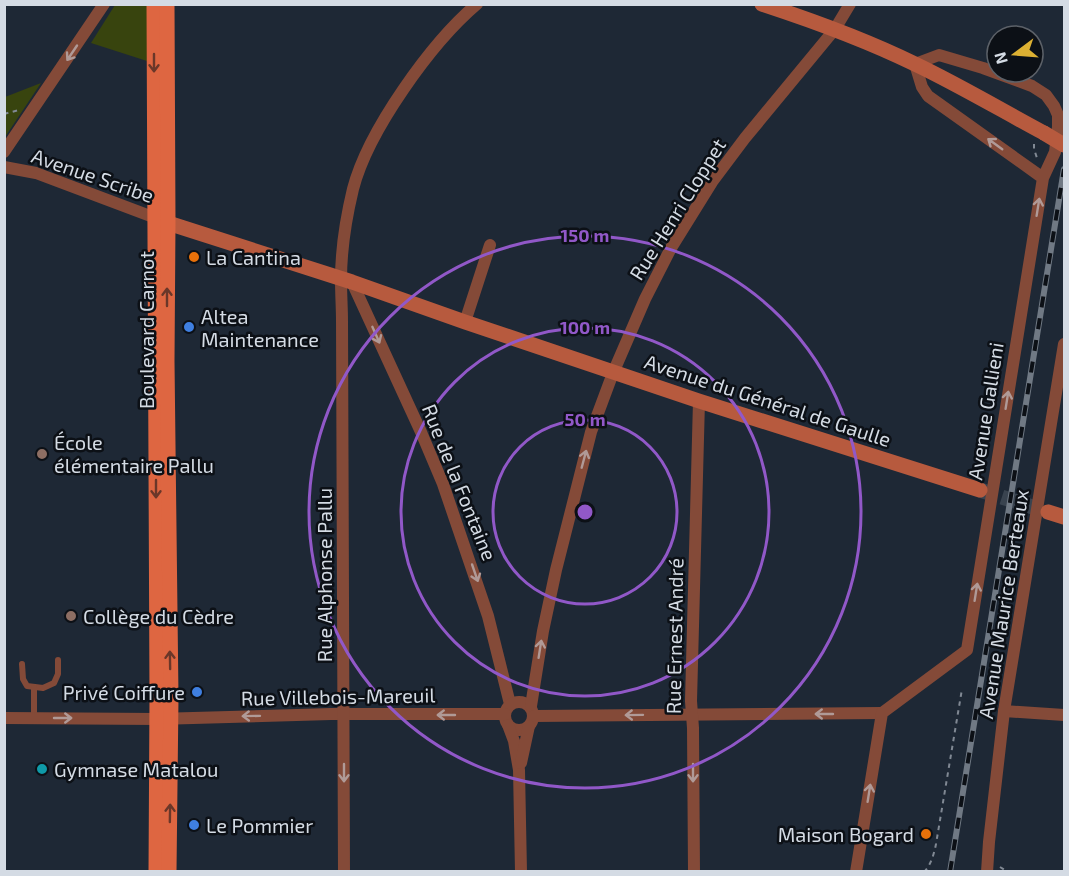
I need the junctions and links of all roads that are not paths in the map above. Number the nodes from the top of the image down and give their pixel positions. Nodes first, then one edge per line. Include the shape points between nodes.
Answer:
1 (104, 4) edge
2 (153, 4) edge
3 (167, 4) edge
4 (477, 4) edge
5 (762, 4) edge
6 (850, 4) edge
7 (835, 29) junction
8 (915, 64) junction
9 (1065, 145) edge
10 (4, 152) edge
11 (4, 167) edge
12 (1043, 178) junction
13 (161, 220) junction
14 (490, 245) dead end
15 (346, 280) junction
16 (465, 322) junction
17 (1065, 344) edge
18 (614, 373) junction
19 (699, 401) junction
20 (980, 490) tunnel mouth
21 (1048, 512) tunnel mouth
22 (1065, 517) edge
23 (58, 660) dead end
24 (22, 664) dead end
25 (34, 688) junction
26 (1004, 711) junction
27 (882, 713) junction
28 (344, 714) junction
29 (692, 714) junction
30 (508, 715) junction
31 (1065, 715) edge
32 (531, 716) junction
33 (4, 718) edge
34 (34, 718) junction
35 (164, 719) junction
36 (519, 771) junction
37 (156, 872) edge
38 (170, 872) edge
39 (344, 872) edge
40 (521, 872) edge
41 (694, 872) edge
42 (856, 872) edge
43 (987, 872) edge

1 -> 10 street
2 -> 13 main road, Boulevard Carnot
3 - 13 main road, Boulevard Carnot
4 - 15 street, Rue Alphonse Pallu via 420,68 382,123 367,153 353,188 346,225
5 - 7 street
6 - 7 street, Rue Henri Cloppet
7 - 8 street
7 - 18 street, Rue Henri Cloppet via 712,182 671,249
8 - 9 street, bridge
12 -> 8 street via 928,96
8 - 12 street, Avenue Gallieni via 939,55 993,71 1046,95 1058,115 1058,127 1054,152
11 - 13 street, Avenue Scribe via 36,173
27 -> 12 street, Avenue Gallieni via 967,650
13 - 15 street, Avenue du Général de Gaulle
13 - 35 main road, Boulevard Carnot
14 - 16 street
15 - 16 street, Avenue du Général de Gaulle
15 - 28 street, Rue Alphonse Pallu via 342,321
15 -> 30 street, Rue de la Fontaine via 443,484 488,616
16 - 18 street, Avenue du Général de Gaulle
17 - 26 street, Avenue Maurice Berteaux
18 - 19 street, Avenue du Général de Gaulle
32 -> 18 street, Rue Henri Cloppet via 543,631 569,516 591,432
19 - 20 street, Avenue du Général de Gaulle
19 - 29 street, Rue Ernest André
21 - 22 street
23 - 25 lane via 54,683
24 - 25 lane via 23,679
25 - 34 lane
26 - 31 street
26 - 43 street, Avenue Maurice Berteaux
27 -> 29 street
42 -> 27 street
30 -> 28 street, Rue Villebois-Mareuil
28 -> 35 street, Rue Villebois-Mareuil
28 -> 39 street, Rue Alphonse Pallu
29 -> 32 street
29 -> 41 street, Rue Ernest André
30 - 32 street via 515,702 521,701 526,703
30 - 32 street via 513,729 519,730 524,729
30 - 36 street, Rue Henri Cloppet
32 - 36 street, Rue Henri Cloppet
33 - 34 street, Rue Villebois-Mareuil
34 -> 35 street, Rue Villebois-Mareuil
35 - 37 main road, Boulevard Carnot
38 -> 35 main road, Boulevard Carnot
36 - 40 street, Rue Henri Cloppet

